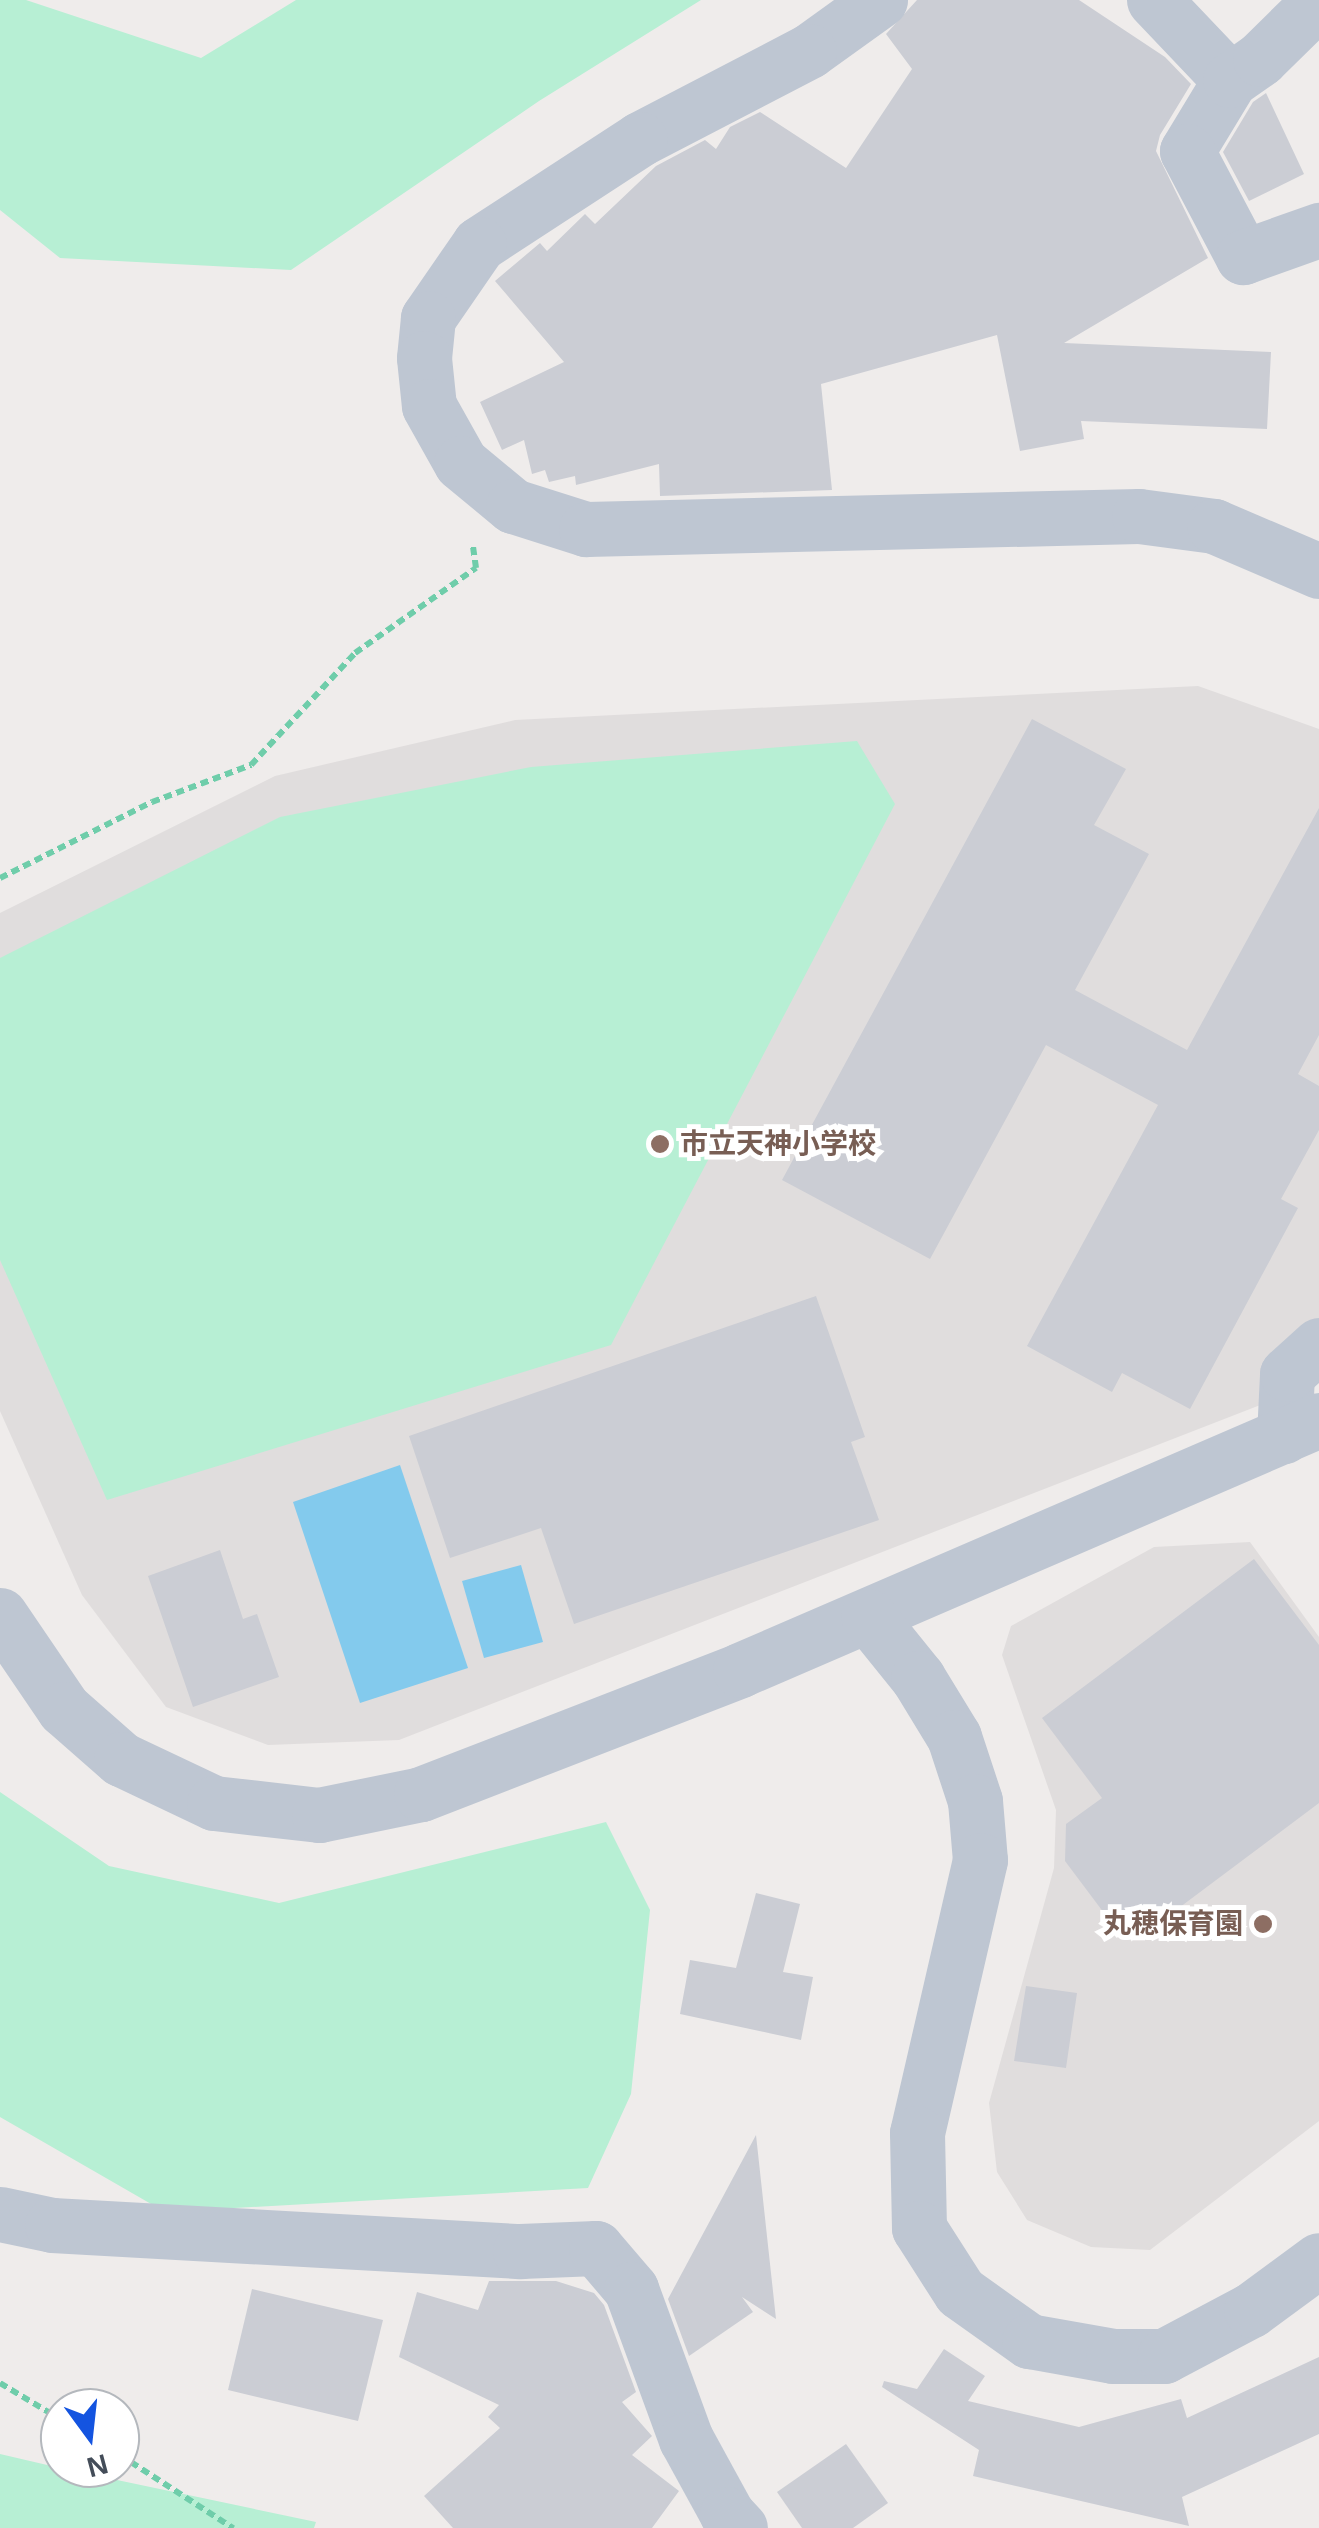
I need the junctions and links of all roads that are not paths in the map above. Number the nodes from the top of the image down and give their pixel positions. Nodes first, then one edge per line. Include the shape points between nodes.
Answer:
1 (880, 0) edge
2 (1154, 0) edge
3 (1319, 2) edge
4 (1230, 80) junction
5 (1319, 230) edge
6 (1319, 571) edge
7 (1319, 1345) edge
8 (1302, 1428) edge
9 (0, 1615) edge
10 (868, 1616) junction
11 (0, 2214) edge
12 (1319, 2260) edge
13 (740, 2528) edge

1 - 6 street via 809,51 640,139 479,244 428,318 424,358 430,406 461,463 512,506 586,529 1139,516 1214,526
2 - 4 street
3 - 4 street
4 - 5 street via 1186,151 1243,257
7 - 8 street via 1287,1374
8 - 10 street
9 - 10 street via 64,1709 120,1759 214,1803 319,1816 422,1794
10 - 12 street via 954,1736 974,1801 980,1860 918,2133 919,2228 960,2292 1030,2341 1112,2356 1164,2356 1250,2310
11 - 13 street via 130,2230 520,2251 596,2248 631,2288 686,2439

